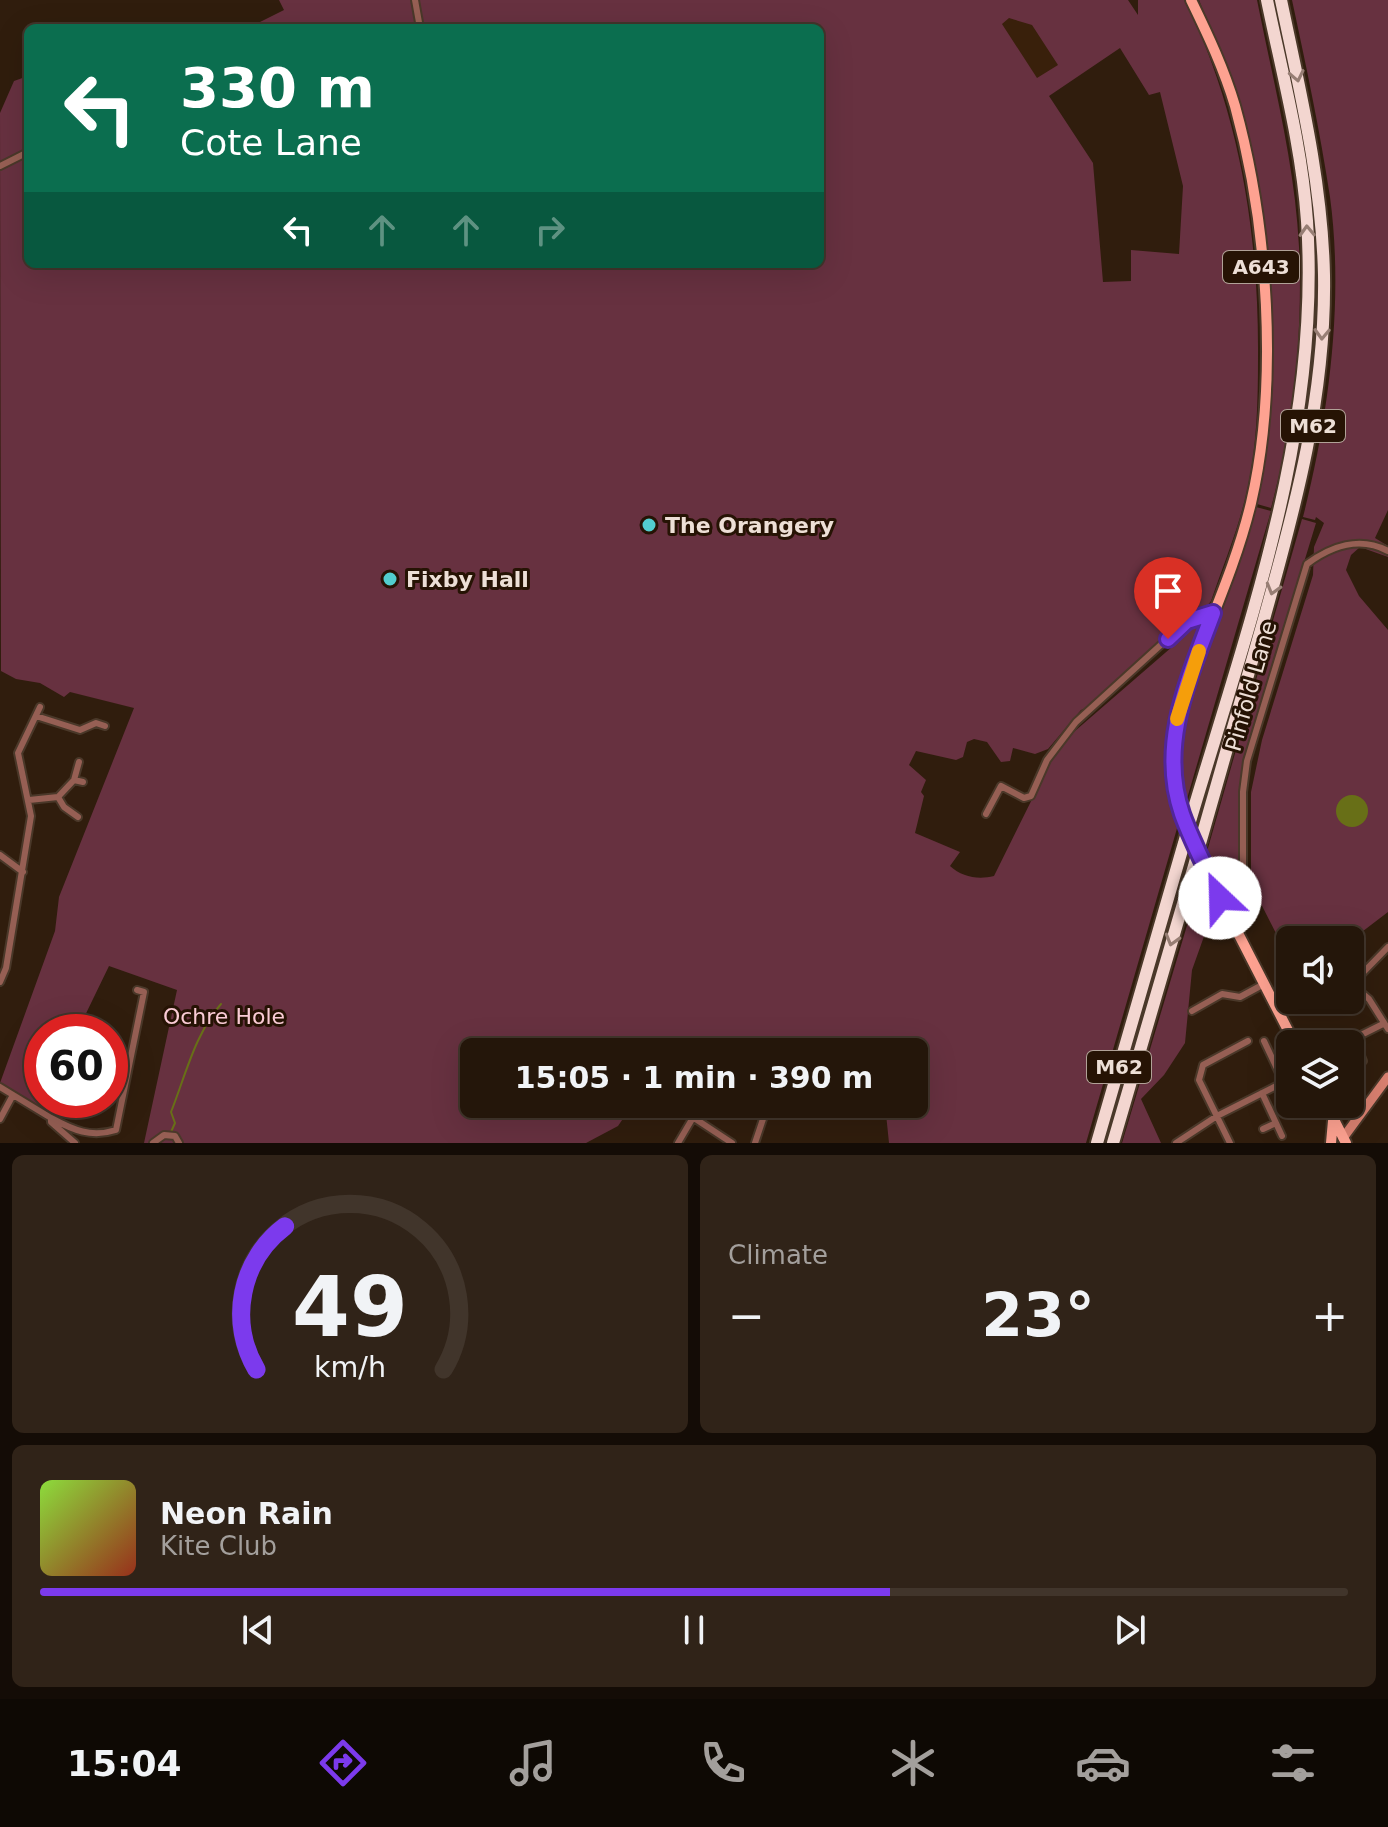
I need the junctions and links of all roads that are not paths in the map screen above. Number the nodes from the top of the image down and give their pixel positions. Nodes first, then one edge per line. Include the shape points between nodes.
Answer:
1 (415, 0) edge
2 (1191, 0) edge
3 (1267, 0) edge
4 (1281, 0) edge
5 (419, 24) edge
6 (24, 154) edge
7 (0, 166) edge
8 (1388, 551) edge
9 (1213, 613) junction
10 (40, 707) dead end
11 (36, 716) junction
12 (105, 726) dead end
13 (79, 762) dead end
14 (74, 780) junction
15 (83, 782) dead end
16 (58, 797) junction
17 (29, 800) junction
18 (986, 814) dead end
19 (78, 817) dead end
20 (0, 855) edge
21 (23, 872) junction
22 (1220, 898) junction
23 (1388, 947) edge
24 (1364, 967) edge
25 (0, 982) edge
26 (1264, 984) junction
27 (137, 990) dead end
28 (1364, 995) edge
29 (1192, 1011) dead end
30 (1386, 1027) edge
31 (1288, 1030) edge
32 (1364, 1035) edge
33 (1232, 1038) dead end
34 (1248, 1041) dead end
35 (1264, 1041) dead end
36 (1236, 1047) junction
37 (1276, 1063) edge
38 (128, 1064) edge
39 (1388, 1077) edge
40 (1276, 1086) edge
41 (0, 1087) edge
42 (1262, 1093) junction
43 (13, 1095) junction
44 (24, 1102) edge
45 (1217, 1116) junction
46 (51, 1118) joint
47 (118, 1118) edge
48 (694, 1118) joint
49 (763, 1118) edge
50 (0, 1119) edge
51 (1333, 1119) joint
52 (1276, 1123) junction
53 (1263, 1129) dead end
54 (1192, 1131) junction
55 (1282, 1136) dead end
56 (1198, 1141) dead end
57 (1343, 1141) edge
58 (75, 1143) edge
59 (153, 1143) edge
60 (179, 1143) edge
61 (678, 1143) edge
62 (732, 1143) edge
63 (755, 1143) edge
64 (1097, 1143) edge
65 (1113, 1143) edge
66 (1176, 1143) edge
67 (1230, 1143) edge
68 (1331, 1143) edge

1 - 5 street
2 - 9 main road, A643 via 1223,70 1246,151 1264,316 1263,430 1256,480
64 -> 3 highway, M62, bridge via 1278,518 1301,404 1307,219
4 -> 65 highway, M62, bridge via 1321,214 1324,276 1316,408 1297,504
6 - 7 street
8 - 22 street, Pinfold Lane via 1360,543 1332,549 1307,564 1247,761 1243,875 1239,885
9 - 18 street via 1187,621 1076,722 1047,760 1031,796 1024,798 1001,786
9 - 22 main road, A643 via 1179,708 1172,762 1183,816
10 - 11 street
11 - 12 street via 80,730 96,720
11 - 17 street via 18,753
13 - 14 street
14 - 15 street
14 - 16 street
16 - 17 street
16 - 19 street
17 - 21 street
20 - 21 street
21 - 25 street
22 - 26 main road, A643
23 - 24 street
26 - 29 street via 1240,997 1222,994
26 - 31 main road, A643
27 - 38 street via 144,992
28 - 30 street
30 - 32 street
33 - 36 street
34 - 36 street
35 - 37 street
36 - 45 street via 1199,1071
39 - 57 main road
40 - 42 street
41 - 43 street
42 - 45 street
42 - 52 street
43 - 44 street
43 - 50 street
45 - 54 street
45 - 67 street
46 - 47 street via 97,1136 116,1130
46 - 58 street
48 - 61 street
48 - 62 street
49 - 63 street
51 - 57 main road
51 - 68 main road
52 - 53 street
52 - 55 street
54 - 56 street
54 - 66 street
59 - 60 street via 164,1135 175,1136

